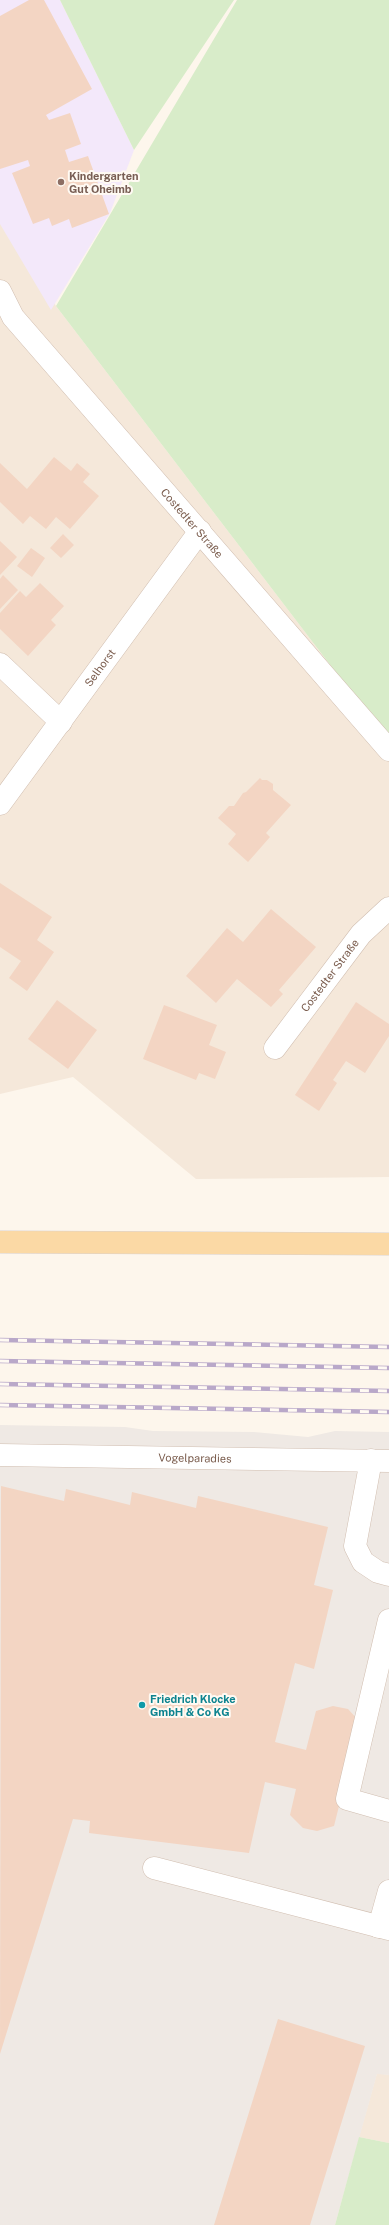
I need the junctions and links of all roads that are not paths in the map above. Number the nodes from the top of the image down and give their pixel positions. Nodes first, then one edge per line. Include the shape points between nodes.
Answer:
1 (0, 291) edge
2 (200, 531) junction
3 (0, 664) edge
4 (61, 722) junction
5 (389, 750) edge
6 (0, 804) edge
7 (389, 908) edge
8 (275, 1048) dead end
9 (0, 1242) edge
10 (389, 1244) edge
11 (0, 1455) edge
12 (380, 1461) edge
13 (389, 1575) edge
14 (389, 1620) edge
15 (389, 1811) edge
16 (154, 1868) dead end
17 (389, 1891) edge
18 (384, 1928) edge

1 - 2 street, Costedter Straße via 13,316
2 - 4 street, Selhorst
2 - 5 street, Costedter Straße
3 - 4 street
4 - 6 street, Selhorst
7 - 8 street, Costedter Straße via 361,934
9 - 10 main road
11 - 12 street, Vogelparadies
12 - 13 street via 355,1546 363,1562 378,1572
14 - 15 street via 347,1799
16 - 18 street
17 - 18 street

